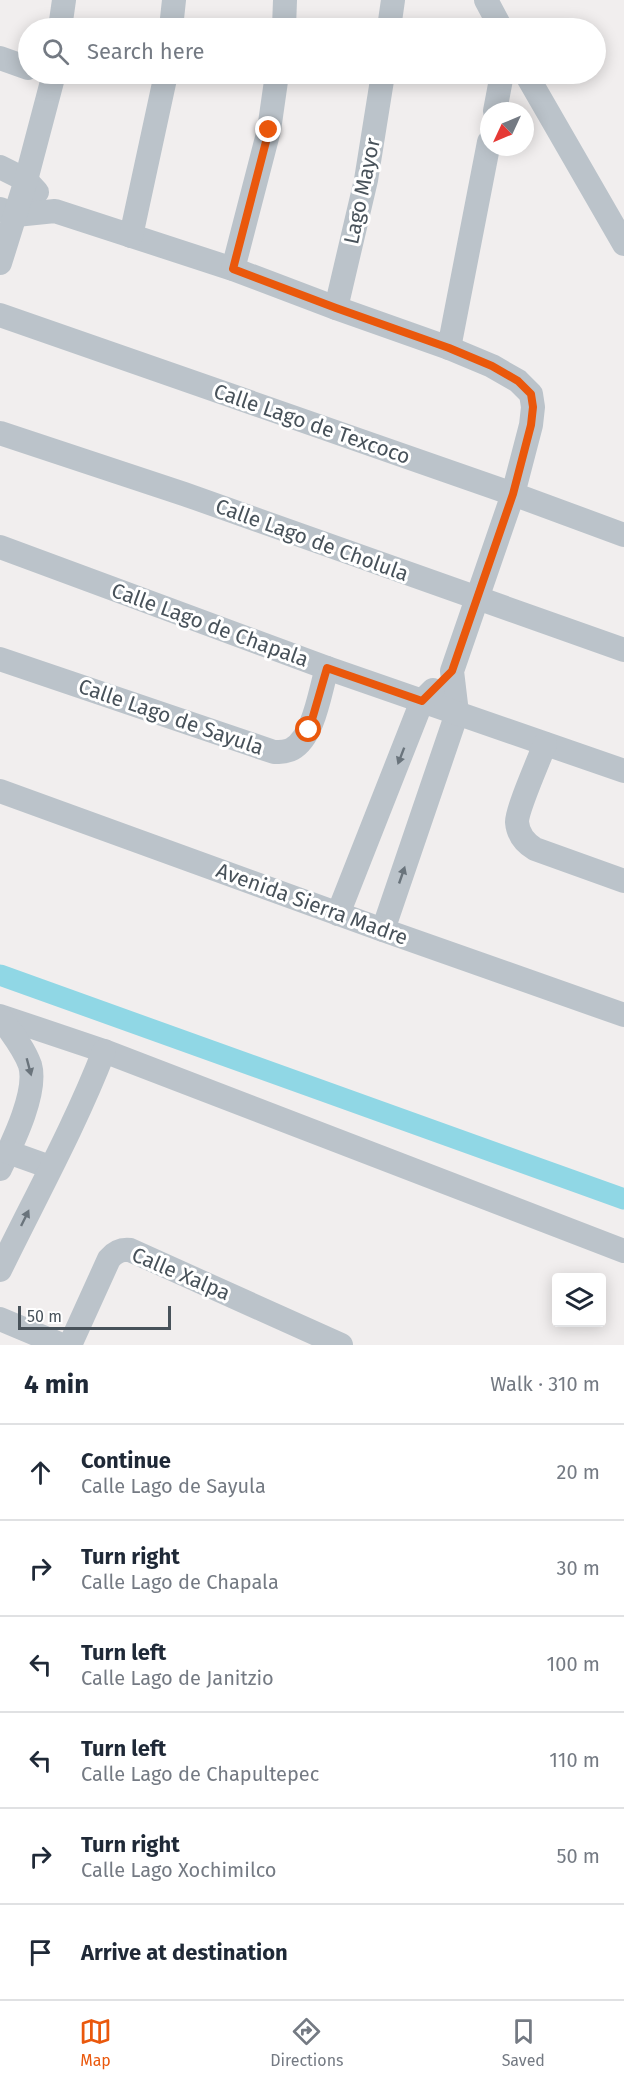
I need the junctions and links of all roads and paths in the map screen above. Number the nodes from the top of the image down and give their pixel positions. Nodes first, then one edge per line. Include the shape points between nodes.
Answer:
1 (64, 0) edge
2 (174, 0) edge
3 (285, 0) edge
4 (393, 0) edge
5 (486, 0) edge
6 (61, 18) edge
7 (172, 18) edge
8 (284, 18) edge
9 (390, 18) edge
10 (496, 18) edge
11 (0, 58) edge
12 (18, 64) edge
13 (49, 84) edge
14 (164, 84) edge
15 (276, 84) edge
16 (381, 84) edge
17 (500, 84) edge
18 (532, 84) edge
19 (497, 102) edge
20 (486, 156) edge
21 (0, 167) edge
22 (26, 180) junction
23 (55, 211) junction
24 (8, 212) edge
25 (131, 236) junction
26 (624, 244) edge
27 (0, 263) edge
28 (233, 269) junction
29 (336, 308) junction
30 (0, 315) edge
31 (449, 348) junction
32 (0, 433) edge
33 (513, 494) junction
34 (624, 535) edge
35 (0, 547) edge
36 (476, 598) junction
37 (624, 650) edge
38 (0, 659) edge
39 (327, 668) junction
40 (452, 671) junction
41 (422, 701) junction
42 (457, 713) junction
43 (545, 744) junction
44 (624, 771) edge
45 (0, 790) edge
46 (624, 881) edge
47 (338, 914) junction
48 (383, 930) junction
49 (0, 1016) edge
50 (624, 1016) edge
51 (104, 1051) junction
52 (4, 1160) edge
53 (50, 1167) junction
54 (624, 1251) edge
55 (0, 1270) edge
56 (0, 1319) edge
57 (62, 1345) edge
58 (70, 1345) edge
59 (341, 1345) edge

1 - 6 street
2 - 7 street
3 - 8 street
4 - 9 street
5 - 10 street
11 - 12 street
13 - 22 street
14 - 25 street
15 - 28 street via 269,130
16 - 29 street, Lago Mayor via 366,180
17 - 19 street
18 - 26 street
20 - 31 street
21 - 22 street
22 - 23 street
22 - 24 street
23 - 24 street
23 - 25 street
24 - 27 street
25 - 28 street
28 - 29 street
29 - 31 street
30 - 33 street, Calle Lago de Texcoco
31 - 33 street via 501,371 531,394 531,425
32 - 36 street, Calle Lago de Cholula
33 - 34 street, Calle Lago de Texcoco
33 - 36 street
35 - 39 street, Calle Lago de Chapala
36 - 37 street, Calle Lago de Cholula
36 - 40 street
38 - 39 street, Calle Lago de Sayula via 274,752 290,751 309,730
39 - 41 street, Calle Lago de Chapala
40 - 41 street
40 - 42 street
41 - 42 street, Calle Lago de Chapala
41 -> 47 street
42 - 43 street, Calle Lago de Chapala
48 -> 42 street
43 - 44 street, Calle Lago de Chapala
43 - 46 street via 518,816 520,834 535,849
45 - 47 street, Avenida Sierra Madre
47 - 48 street, Avenida Sierra Madre
48 - 50 street, Avenida Sierra Madre
49 - 51 street
49 -> 52 street via 30,1066 32,1084
51 - 53 street
51 - 54 street
52 - 53 street
55 -> 53 street
56 - 57 street
58 - 59 street, Calle Xalpa via 110,1259 118,1251 130,1250

